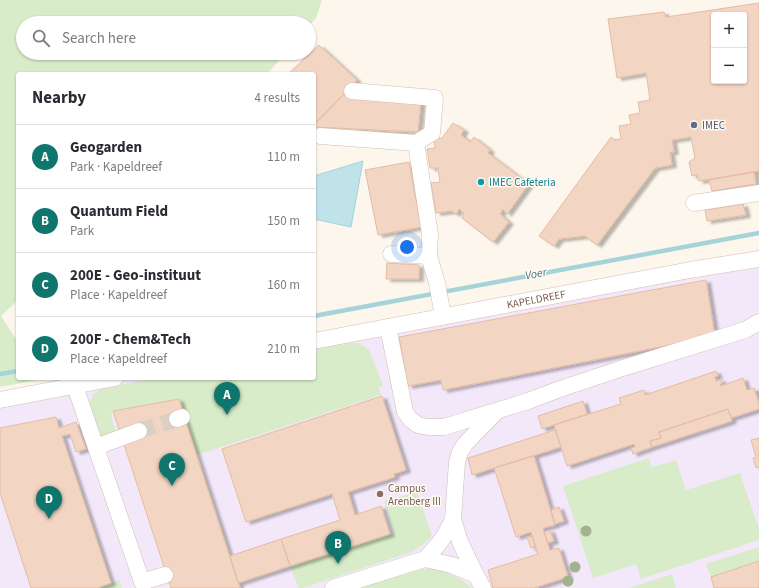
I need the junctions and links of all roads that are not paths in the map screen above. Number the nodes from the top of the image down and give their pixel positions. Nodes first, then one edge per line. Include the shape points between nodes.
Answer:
1 (352, 91) dead end
2 (320, 136) dead end
3 (416, 143) junction
4 (759, 193) edge
5 (694, 203) dead end
6 (391, 254) dead end
7 (429, 256) junction
8 (759, 259) edge
9 (442, 309) junction
10 (759, 322) edge
11 (388, 327) junction
12 (316, 341) edge
13 (104, 380) edge
14 (75, 386) junction
15 (0, 400) edge
16 (498, 410) junction
17 (444, 427) junction
18 (139, 431) tunnel mouth
19 (465, 444) junction
20 (96, 446) junction
21 (453, 519) junction
22 (425, 559) junction
23 (165, 575) dead end
24 (479, 582) edge
25 (143, 585) edge
26 (337, 588) edge

1 - 3 street via 435,98 432,133
2 - 3 street
3 - 7 street via 430,234
4 - 5 street
6 - 7 street
7 - 9 street
8 - 9 street, KAPELDREEF
9 - 11 street, KAPELDREEF
10 - 16 street via 745,330
11 - 12 street, KAPELDREEF
11 - 17 street via 405,412 418,425
13 - 14 street
14 - 15 street
14 - 20 street
16 - 17 street
16 - 19 street
17 - 19 street via 456,431
18 - 20 street
19 - 21 street via 458,462
20 - 25 street
21 - 22 street via 445,535
21 - 24 street via 460,542
22 - 24 street via 452,565
22 - 26 street
23 - 25 street

